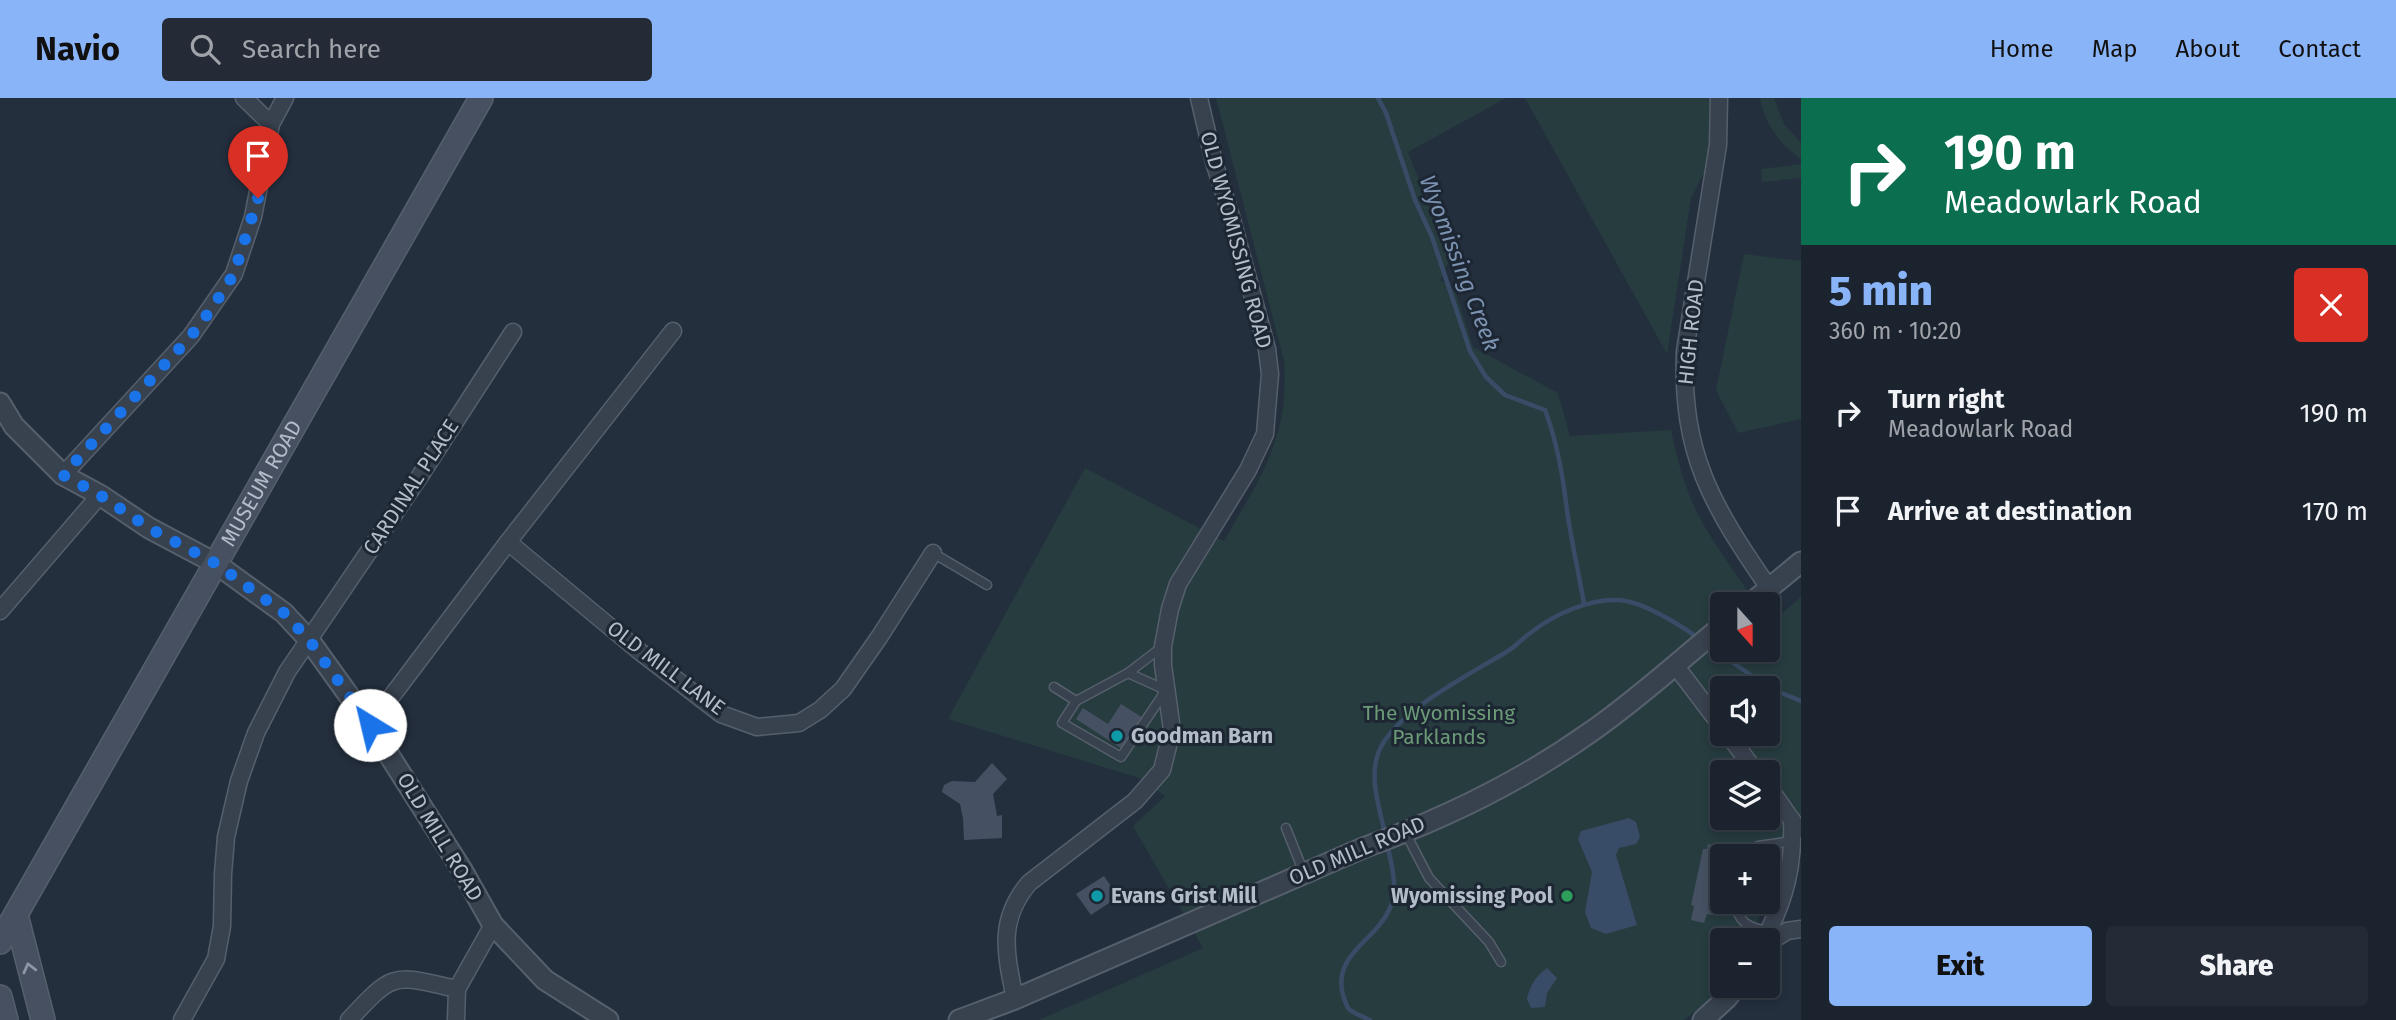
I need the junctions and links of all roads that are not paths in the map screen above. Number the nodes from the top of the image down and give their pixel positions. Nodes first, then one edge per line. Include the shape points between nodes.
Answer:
1 (244, 98) edge
2 (285, 98) edge
3 (481, 98) edge
4 (1199, 98) edge
5 (1719, 98) edge
6 (271, 124) junction
7 (673, 331) dead end
8 (513, 332) dead end
9 (0, 403) edge
10 (63, 475) junction
11 (100, 495) junction
12 (508, 542) junction
13 (933, 553) joint
14 (1801, 562) edge
15 (215, 563) junction
16 (988, 585) dead end
17 (1769, 588) junction
18 (1764, 592) edge
19 (0, 611) edge
20 (1709, 636) edge
21 (309, 640) junction
22 (1163, 646) junction
23 (1675, 665) junction
24 (1128, 673) junction
25 (1054, 687) dead end
26 (1166, 690) junction
27 (1076, 701) junction
28 (1710, 711) edge
29 (370, 725) junction
30 (1780, 806) edge
31 (1286, 828) dead end
32 (1795, 832) edge
33 (1402, 834) junction
34 (1763, 844) edge
35 (1304, 873) junction
36 (1738, 914) edge
37 (16, 915) junction
38 (493, 925) junction
39 (1752, 928) edge
40 (1771, 928) edge
41 (1801, 929) edge
42 (1780, 933) edge
43 (0, 942) edge
44 (1500, 962) dead end
45 (457, 989) junction
46 (0, 997) edge
47 (1727, 998) edge
48 (1015, 999) junction
49 (6, 1020) edge
50 (43, 1020) edge
51 (182, 1020) edge
52 (349, 1020) edge
53 (456, 1020) edge
54 (608, 1020) edge
55 (959, 1020) edge
56 (1703, 1020) edge

1 - 6 street
2 - 6 street
3 - 15 main road, MUSEUM ROAD
4 - 22 street, OLD WYOMISSING ROAD via 1261,321 1270,374 1268,406 1265,434 1248,470 1178,584
5 - 17 street, HIGH ROAD via 1718,145 1685,351 1687,416 1710,494
6 - 10 street via 253,216 234,274 191,336
7 - 12 street
8 - 21 street, CARDINAL PLACE
9 - 10 street, OLD MILL ROAD via 14,426
10 - 11 street, OLD MILL ROAD
11 - 15 street, OLD MILL ROAD
11 - 19 street
12 - 13 street, OLD MILL LANE via 721,714 757,727 799,723 842,689
12 - 29 street
13 - 16 lane
14 - 17 street
15 - 21 street, OLD MILL ROAD via 284,613
15 - 37 main road, MUSEUM ROAD
17 - 18 street
20 - 23 street, OLD MILL ROAD
21 - 29 street, OLD MILL ROAD
21 - 51 street, CARDINAL PLACE via 274,695 246,757 226,836 216,959
22 - 24 lane
22 - 26 street, OLD WYOMISSING ROAD
23 - 28 street
23 - 33 street, OLD MILL ROAD via 1555,757
24 - 26 lane
24 - 27 lane
25 - 27 lane
26 - 27 lane via 1121,757 1062,723
26 - 48 street, OLD WYOMISSING ROAD via 1172,730 1162,769 1135,802 1029,883 1016,899 1007,941
29 - 38 street, OLD MILL ROAD
30 - 32 street
31 - 35 lane
32 - 34 lane
32 - 40 street via 1788,884
33 - 35 street, OLD MILL ROAD
33 - 44 lane via 1429,878 1489,942
35 - 48 street, OLD MILL ROAD
36 - 39 lane
37 - 43 main road, MUSEUM ROAD
50 -> 37 main road
38 - 45 street
38 - 54 street, OLD MILL ROAD via 545,980
41 - 42 street
45 - 52 street via 408,979 391,981
45 - 53 street
46 - 49 main road
47 - 56 street
48 - 55 street, OLD MILL ROAD

